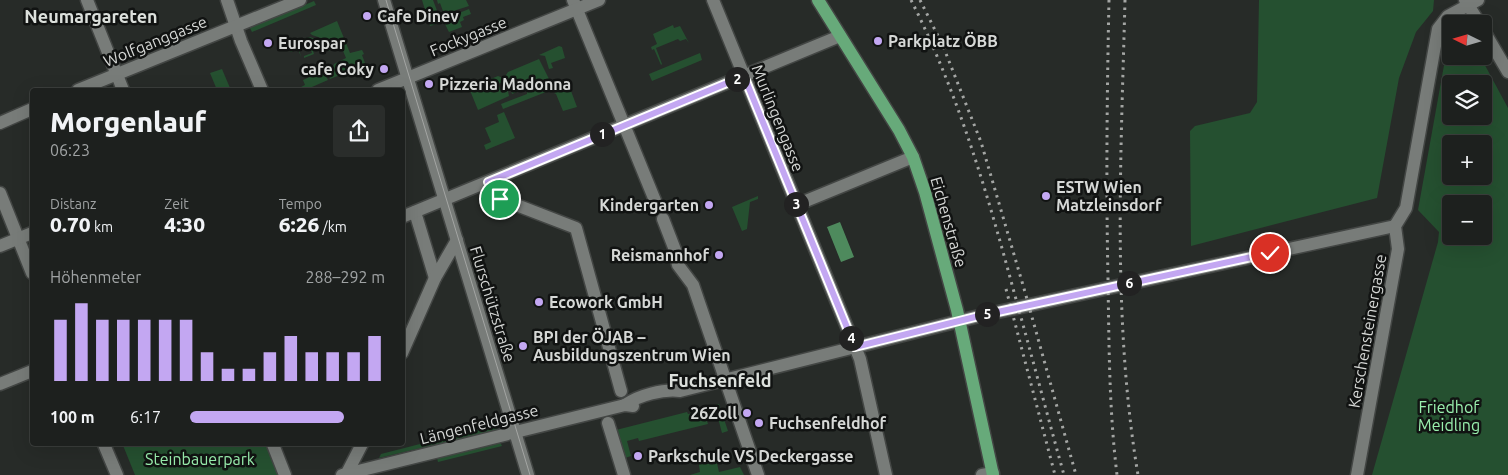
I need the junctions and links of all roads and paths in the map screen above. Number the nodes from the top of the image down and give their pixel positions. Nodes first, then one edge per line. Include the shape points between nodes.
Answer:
1 (86, 0) edge
2 (227, 0) edge
3 (300, 0) edge
4 (384, 0) edge
5 (599, 0) edge
6 (713, 0) edge
7 (818, 0) edge
8 (1470, 2) edge
9 (575, 4) edge
10 (1476, 15) edge
11 (236, 26) junction
12 (840, 36) junction
13 (1492, 45) edge
14 (1508, 72) edge
15 (116, 74) junction
16 (744, 76) junction
17 (408, 78) junction
18 (83, 88) edge
19 (122, 88) edge
20 (261, 88) edge
21 (383, 88) edge
22 (30, 110) edge
23 (0, 123) edge
24 (624, 125) junction
25 (913, 157) junction
26 (488, 182) junction
27 (0, 193) edge
28 (445, 200) junction
29 (656, 203) dead end
30 (796, 205) junction
31 (409, 215) edge
32 (663, 219) dead end
33 (1395, 226) junction
34 (30, 234) edge
35 (18, 239) junction
36 (457, 240) junction
37 (0, 246) edge
38 (30, 267) edge
39 (435, 278) junction
40 (960, 321) junction
41 (405, 346) edge
42 (855, 347) junction
43 (30, 372) edge
44 (725, 380) junction
45 (0, 384) edge
46 (621, 391) dead end
47 (608, 423) dead end
48 (515, 432) junction
49 (105, 446) edge
50 (274, 446) edge
51 (361, 446) edge
52 (345, 474) edge
53 (989, 474) edge
54 (117, 475) edge
55 (285, 475) edge
56 (528, 475) edge
57 (624, 475) edge
58 (758, 475) edge
59 (886, 475) edge
60 (1357, 475) edge

1 - 15 street
2 - 11 street
3 - 11 street, Wolfganggasse
4 - 17 street, Flurschützstraße
5 - 9 street, Fockygasse
6 - 16 street, Murlingengasse
7 - 12 main road, Eichenstraße
8 - 10 street
8 - 33 street via 1448,16 1438,28 1406,208
9 - 17 street, Fockygasse
9 - 24 street
11 - 15 street, Wolfganggasse
11 - 20 street
12 - 16 street
12 - 25 main road, Eichenstraße
13 - 14 street
15 - 18 street, Wolfganggasse
15 - 19 street
16 - 24 street
16 - 30 street, Murlingengasse
17 - 21 street, Fockygasse
17 - 28 street, Flurschützstraße
22 - 23 street
24 - 26 street
24 - 29 street
25 - 30 street
25 - 40 main road, Eichenstraße
26 - 28 street
26 - 46 street via 500,199 576,228
27 - 35 street
28 - 31 street
28 - 36 street, Flurschützstraße
30 - 42 street, Murlingengasse
31 - 39 street
32 - 44 street via 678,265 693,285
33 - 40 street, Längenfeldgasse
33 - 60 street, Kerschensteinergasse via 1398,249
34 - 35 street
35 - 37 street
35 - 38 street
36 - 39 street
36 - 48 street, Flurschützstraße
39 - 41 street
40 - 42 street, Längenfeldgasse
40 - 53 main road, Eichenstraße
42 - 44 street, Längenfeldgasse
42 - 59 street, Murlingengasse
43 - 45 street
44 - 48 street, Längenfeldgasse via 680,392 673,390 634,398 625,405
44 - 58 street
47 - 57 street
48 - 52 street, Längenfeldgasse
48 - 56 street, Flurschützstraße
49 - 54 street
50 - 55 street
51 - 52 street

